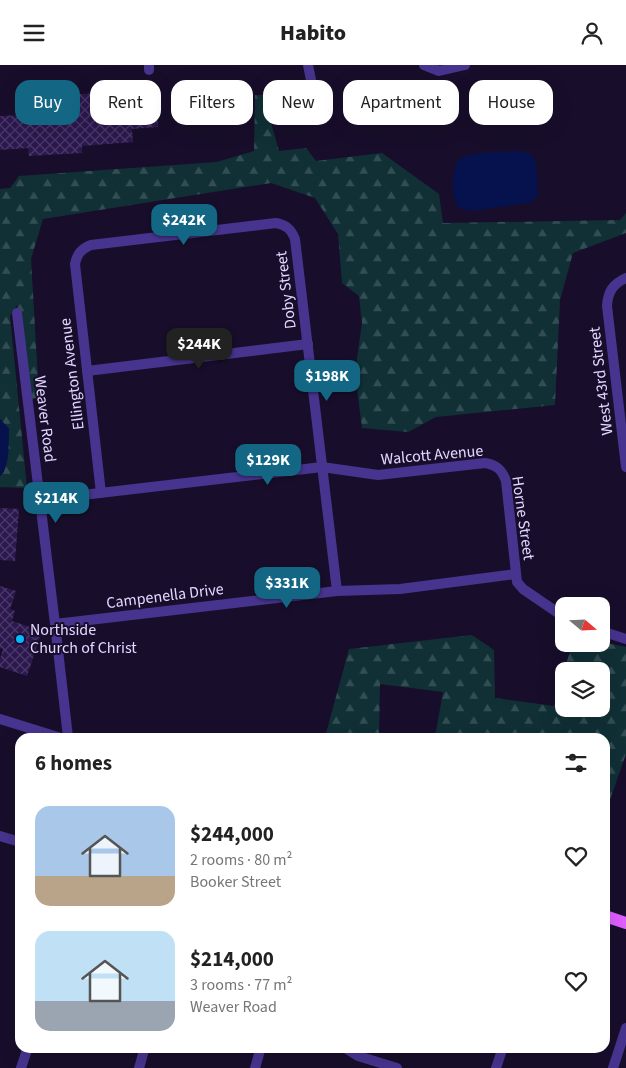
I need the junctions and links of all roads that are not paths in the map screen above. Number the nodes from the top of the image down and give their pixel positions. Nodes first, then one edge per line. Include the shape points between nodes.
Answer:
1 (308, 65) edge
2 (465, 65) edge
3 (425, 66) edge
4 (311, 80) edge
5 (288, 227) joint
6 (626, 278) edge
7 (17, 313) dead end
8 (308, 344) junction
9 (87, 371) junction
10 (626, 463) edge
11 (322, 467) junction
12 (626, 467) edge
13 (499, 468) joint
14 (101, 493) junction
15 (40, 500) junction
16 (516, 574) junction
17 (337, 591) junction
18 (555, 611) edge
19 (56, 624) junction
20 (610, 634) edge
21 (626, 639) edge
22 (0, 719) edge
23 (45, 733) edge
24 (68, 733) edge
25 (0, 836) edge
26 (15, 840) edge
27 (610, 918) edge
28 (626, 923) edge
29 (626, 1028) edge
30 (26, 1053) edge
31 (143, 1053) edge
32 (259, 1053) edge
33 (353, 1053) edge
34 (501, 1053) edge
35 (21, 1068) edge
36 (139, 1068) edge
37 (255, 1068) edge
38 (397, 1068) edge
39 (496, 1068) edge
40 (613, 1068) edge

1 - 4 street
2 - 3 street via 439,71
5 - 8 street, Doby Street via 295,239
5 - 9 street, Ellington Avenue via 276,223 91,245 79,252 75,264
6 - 10 street, West 43rd Street via 617,282 610,291 607,306
7 - 15 street, Weaver Road
8 - 9 street
8 - 11 street, Doby Street
9 - 14 street, Ellington Avenue
10 - 12 street, West 43rd Street
11 - 13 street, Walcott Avenue via 378,475 486,463
11 - 14 street, Walcott Avenue
11 - 17 street, Doby Street
13 - 16 street, Horne Street via 506,481
14 - 15 street, Walcott Avenue
15 - 19 street, Weaver Road
16 - 17 street, Campenella Drive via 400,589
16 - 18 street via 523,589
17 - 19 street, Campenella Drive
19 - 24 street, Weaver Road
20 - 21 street
22 - 23 street
25 - 26 street
27 - 28 main road
29 - 40 street
30 - 35 street
31 - 36 street
32 - 37 street
33 - 38 street
34 - 39 street

